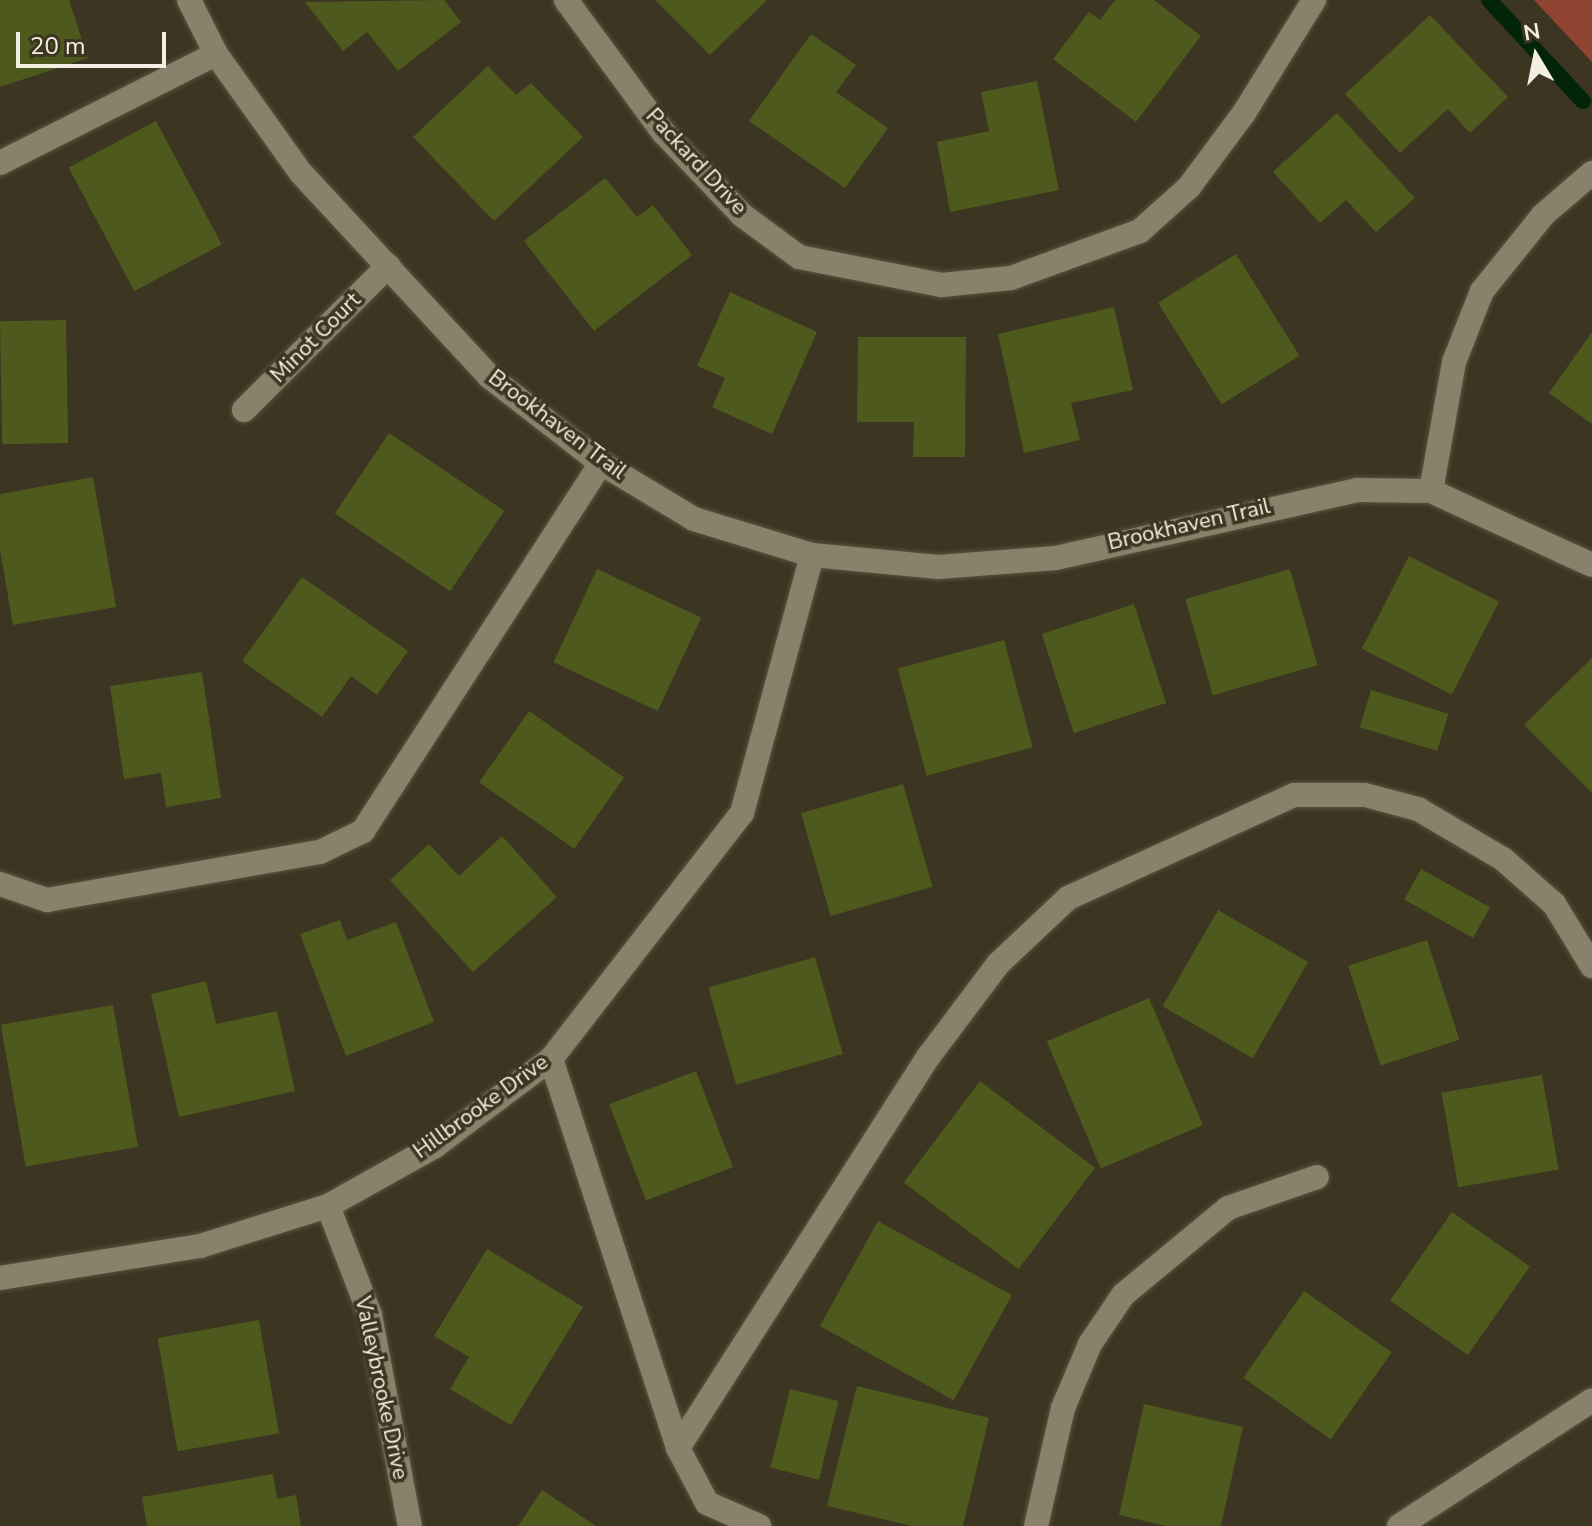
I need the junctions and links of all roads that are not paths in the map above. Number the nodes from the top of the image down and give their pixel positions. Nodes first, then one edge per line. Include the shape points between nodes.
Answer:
1 (189, 0) edge
2 (566, 0) edge
3 (1314, 0) edge
4 (216, 54) junction
5 (0, 163) edge
6 (1592, 173) edge
7 (388, 266) junction
8 (244, 410) dead end
9 (601, 463) junction
10 (1431, 491) junction
11 (812, 555) junction
12 (1592, 565) edge
13 (0, 884) edge
14 (1592, 966) edge
15 (551, 1059) junction
16 (1317, 1177) dead end
17 (328, 1206) junction
18 (0, 1278) edge
19 (1592, 1400) edge
20 (678, 1448) junction
21 (410, 1526) edge
22 (759, 1526) edge
23 (1036, 1526) edge
24 (1399, 1526) edge

1 - 4 street, Brookhaven Trail
2 - 3 street, Packard Drive via 663,132 742,215 799,257 942,285 1011,278 1140,231 1189,187 1235,126
4 - 5 street
4 - 7 street, Brookhaven Trail via 301,173
6 - 10 street via 1543,215 1482,291 1454,362
7 - 8 street, Minot Court
7 - 9 street, Brookhaven Trail via 490,377
9 - 11 street, Brookhaven Trail via 694,519
9 - 13 street via 363,831 320,852 47,900
10 - 11 street, Brookhaven Trail via 1357,490 1273,505 1056,558 938,567
10 - 12 street, Brookhaven Trail
11 - 15 street, Hillbrooke Drive via 742,813
14 - 20 street via 1554,904 1503,859 1418,809 1365,795 1294,795 1068,898 998,964 929,1056
15 - 17 street, Hillbrooke Drive via 435,1146
15 - 20 street
16 - 23 street via 1228,1208 1123,1295 1090,1344 1063,1408
17 - 18 street, Hillbrooke Drive via 200,1246
17 - 21 street, Valleybrooke Drive via 370,1315
19 - 24 street
20 - 22 street via 707,1503

